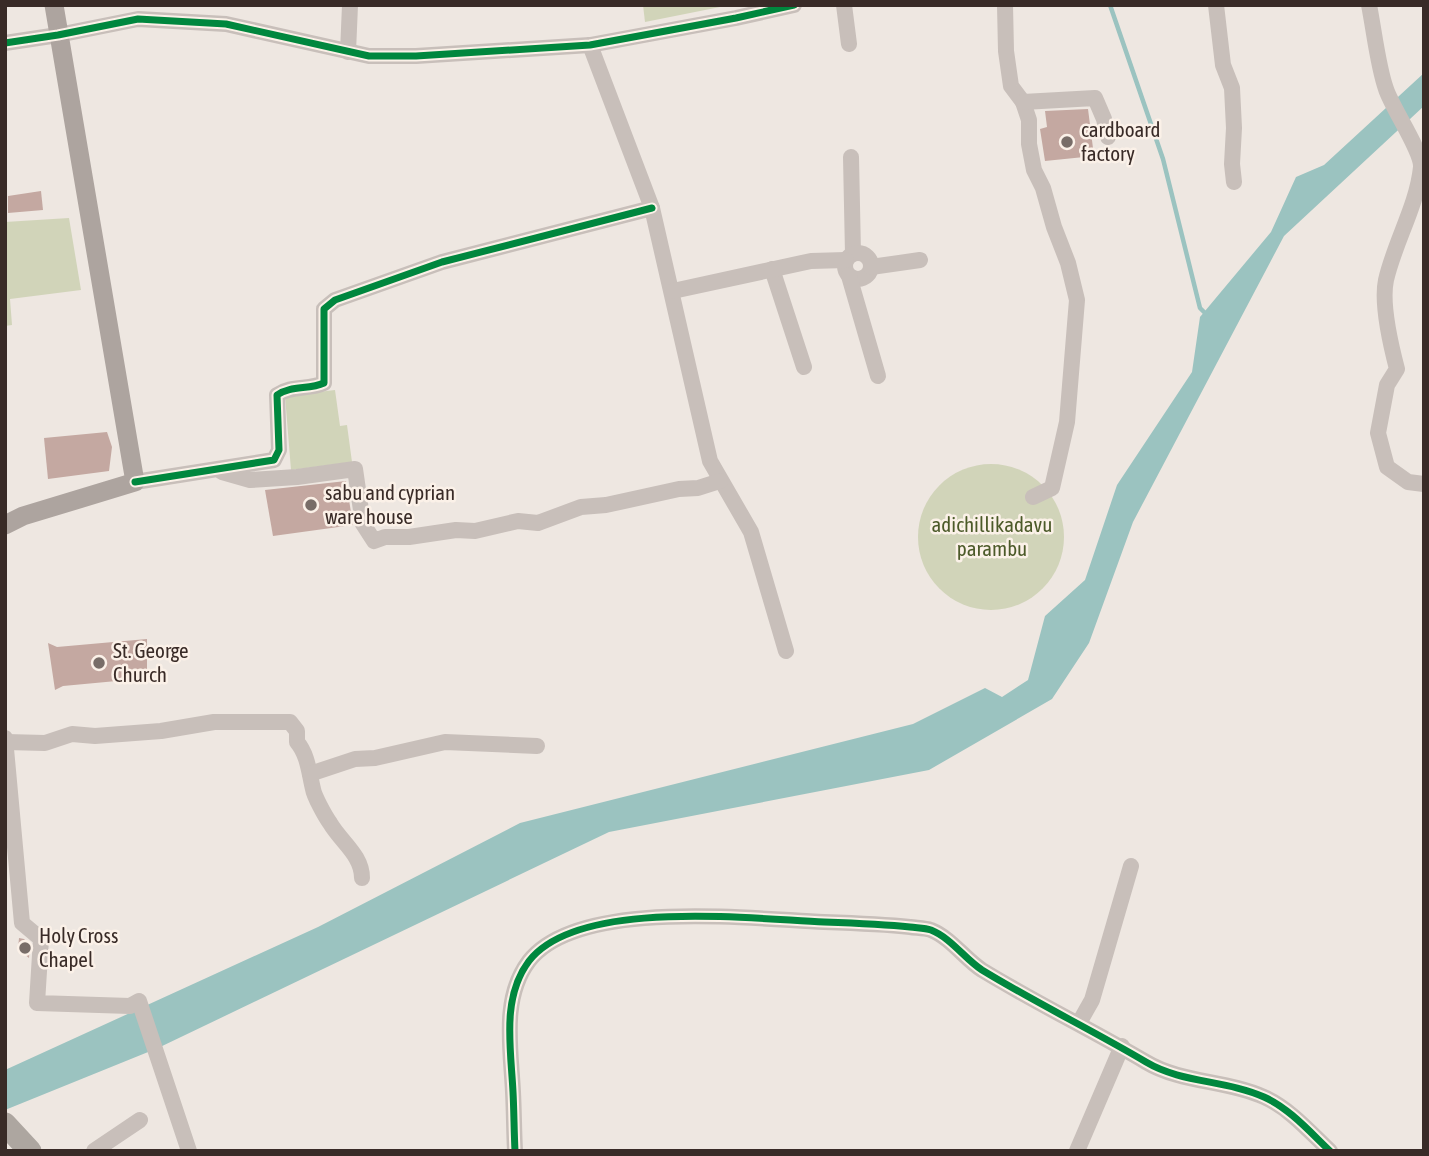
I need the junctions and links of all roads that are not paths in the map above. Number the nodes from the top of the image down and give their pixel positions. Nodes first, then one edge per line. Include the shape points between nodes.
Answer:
1 (54, 5) edge
2 (350, 5) edge
3 (794, 5) edge
4 (845, 5) edge
5 (1005, 5) edge
6 (1216, 5) edge
7 (1368, 5) edge
8 (58, 35) junction
9 (5, 43) edge
10 (849, 44) dead end
11 (590, 45) junction
12 (348, 52) junction
13 (1023, 102) junction
14 (1108, 136) dead end
15 (851, 157) dead end
16 (1234, 182) dead end
17 (653, 208) junction
18 (920, 260) dead end
19 (849, 263) junction
20 (871, 267) junction
21 (772, 269) junction
22 (673, 292) junction
23 (804, 367) dead end
24 (878, 376) dead end
25 (216, 470) junction
26 (720, 481) junction
27 (135, 482) junction
28 (1424, 484) edge
29 (1033, 497) dead end
30 (5, 525) edge
31 (786, 652) dead end
32 (5, 740) edge
33 (537, 746) dead end
34 (310, 774) junction
35 (10, 836) edge
36 (1131, 866) dead end
37 (362, 878) dead end
38 (1079, 1023) junction
39 (1122, 1046) junction
40 (140, 1119) dead end
41 (9, 1128) edge
42 (30, 1151) edge
43 (94, 1151) edge
44 (189, 1151) edge
45 (515, 1151) edge
46 (1077, 1151) edge
47 (1330, 1151) edge

1 - 8 main road
2 - 12 street
3 - 11 street
4 - 10 street
5 - 13 street via 1011,86
6 - 16 street via 1223,65 1232,88
7 - 28 street via 1385,89 1422,164 1386,282 1388,335 1397,369 1387,386 1378,433 1387,467 1408,482
8 - 9 street
8 - 12 street via 138,19 226,24
8 - 27 main road
11 - 12 street via 416,56
11 - 17 street
13 - 14 street via 1095,99
13 - 29 street via 1034,170 1077,300 1067,422 1052,488
15 - 19 street
17 - 22 street
17 - 25 street via 442,262 335,300 324,309 324,383 285,389 277,395 279,450 274,460
18 - 20 street
19 - 20 street via 866,255
19 - 20 street via 861,279
19 - 21 street via 811,261
19 - 24 street
21 - 22 street
21 - 23 street
22 - 26 street via 710,461
25 - 26 street via 250,480 355,469 363,524 374,541 475,531 519,521 538,523 581,507
25 - 27 street
26 - 31 street via 751,532
27 - 30 main road
32 - 34 street via 45,743 72,734 161,731 214,722 290,722
32 - 35 street
33 - 34 street via 445,742 355,759
34 - 37 street via 330,823 362,865
35 - 44 street via 22,923 41,939 37,1003 130,1006 139,1001
36 - 38 street via 1093,1000
38 - 39 street
38 - 45 street via 973,964 931,930 700,917 642,917 602,924 547,945 517,981 510,1028
39 - 46 street
39 - 47 street via 1174,1076 1201,1079 1281,1105
40 - 43 street
41 - 42 highway

